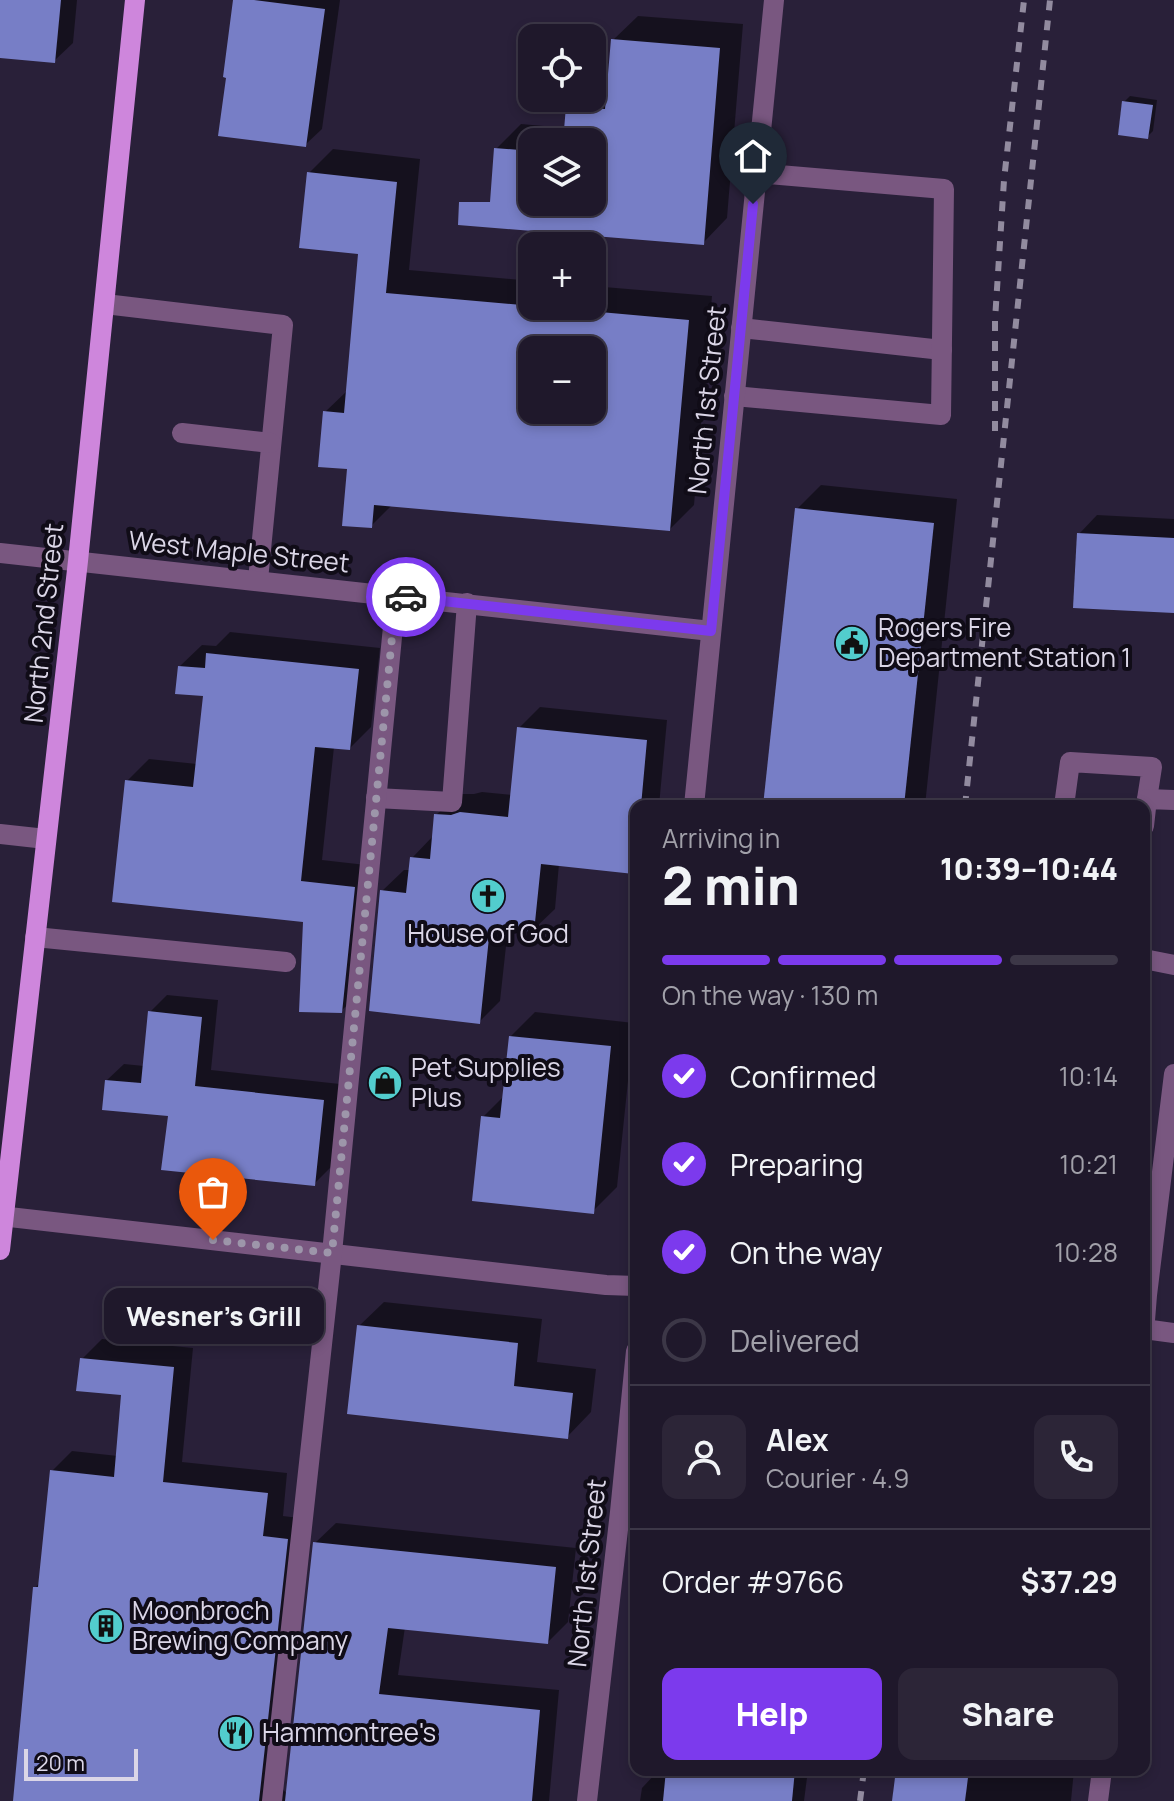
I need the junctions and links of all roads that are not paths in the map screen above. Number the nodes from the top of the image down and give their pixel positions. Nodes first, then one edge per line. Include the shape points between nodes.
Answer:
1 (135, 0) edge
2 (774, 0) edge
3 (757, 173) junction
4 (105, 304) junction
5 (741, 328) junction
6 (942, 350) junction
7 (734, 396) junction
8 (182, 433) dead end
9 (271, 443) junction
10 (0, 553) edge
11 (78, 561) junction
12 (258, 580) junction
13 (396, 596) junction
14 (467, 603) junction
15 (711, 631) junction
16 (376, 798) junction
17 (1147, 799) joint
18 (695, 800) edge
19 (1065, 800) edge
20 (1174, 800) edge
21 (0, 834) edge
22 (46, 839) junction
23 (35, 937) junction
24 (1150, 960) edge
25 (286, 962) dead end
26 (1174, 965) edge
27 (1174, 1074) edge
28 (2, 1216) edge
29 (0, 1250) edge
30 (332, 1253) junction
31 (1150, 1279) edge
32 (630, 1286) edge
33 (1150, 1331) edge
34 (1174, 1333) edge
35 (630, 1410) edge
36 (1101, 1776) edge
37 (272, 1801) edge
38 (587, 1801) edge
39 (1098, 1801) edge

1 - 4 main road, North 2nd Street
2 - 3 street, North 1st Street
3 - 5 street, North 1st Street
3 - 6 street via 944,189
4 - 9 street via 283,325
4 - 11 main road, North 2nd Street
5 - 6 street
5 - 7 street, North 1st Street
6 - 7 street via 941,415
7 - 15 street, North 1st Street
8 - 9 street
9 - 12 street
10 - 11 street, West Maple Street
11 - 12 street, West Maple Street
11 - 22 main road, North 2nd Street
12 - 13 street, West Maple Street
13 - 14 street, West Maple Street
13 - 16 street
14 - 15 street, West Maple Street
14 - 16 street via 452,802
15 - 18 street, North 1st Street
16 - 30 street
17 - 19 street via 1152,767 1070,762
17 - 20 street
21 - 22 street
22 - 23 main road, North 2nd Street
23 - 25 street
23 - 28 main road, North 2nd Street
24 - 26 street
27 - 31 street
28 - 29 main road, North 2nd Street
28 - 30 street
30 - 32 street
30 - 37 street
33 - 34 street
35 - 38 street, North 1st Street
36 - 39 street

